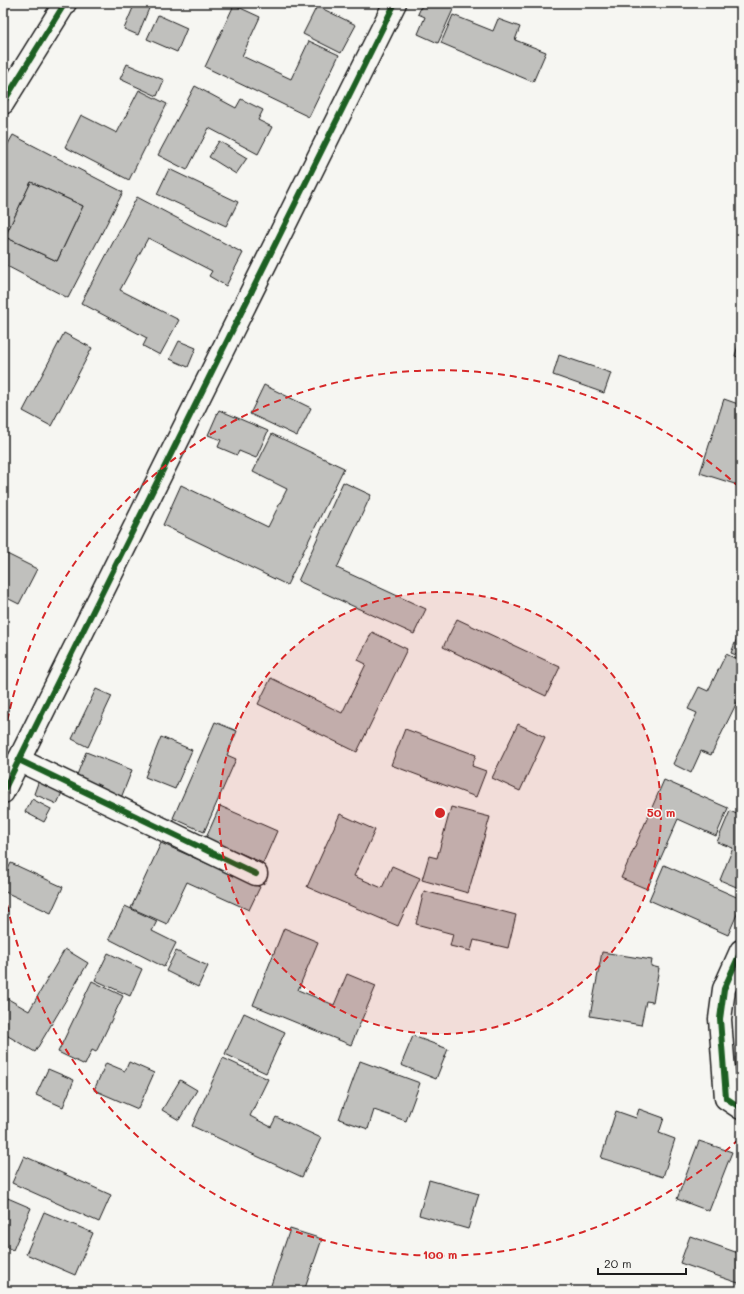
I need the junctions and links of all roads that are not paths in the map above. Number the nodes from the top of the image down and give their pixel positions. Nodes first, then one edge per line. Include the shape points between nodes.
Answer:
1 (65, 3) edge
2 (395, 3) edge
3 (3, 103) edge
4 (19, 760) junction
5 (3, 792) edge
6 (256, 874) dead end
7 (741, 951) edge
8 (741, 1108) edge

1 - 3 street
2 - 4 street
4 - 5 street
4 - 6 street
7 - 8 street via 724,989 720,1019 726,1098

